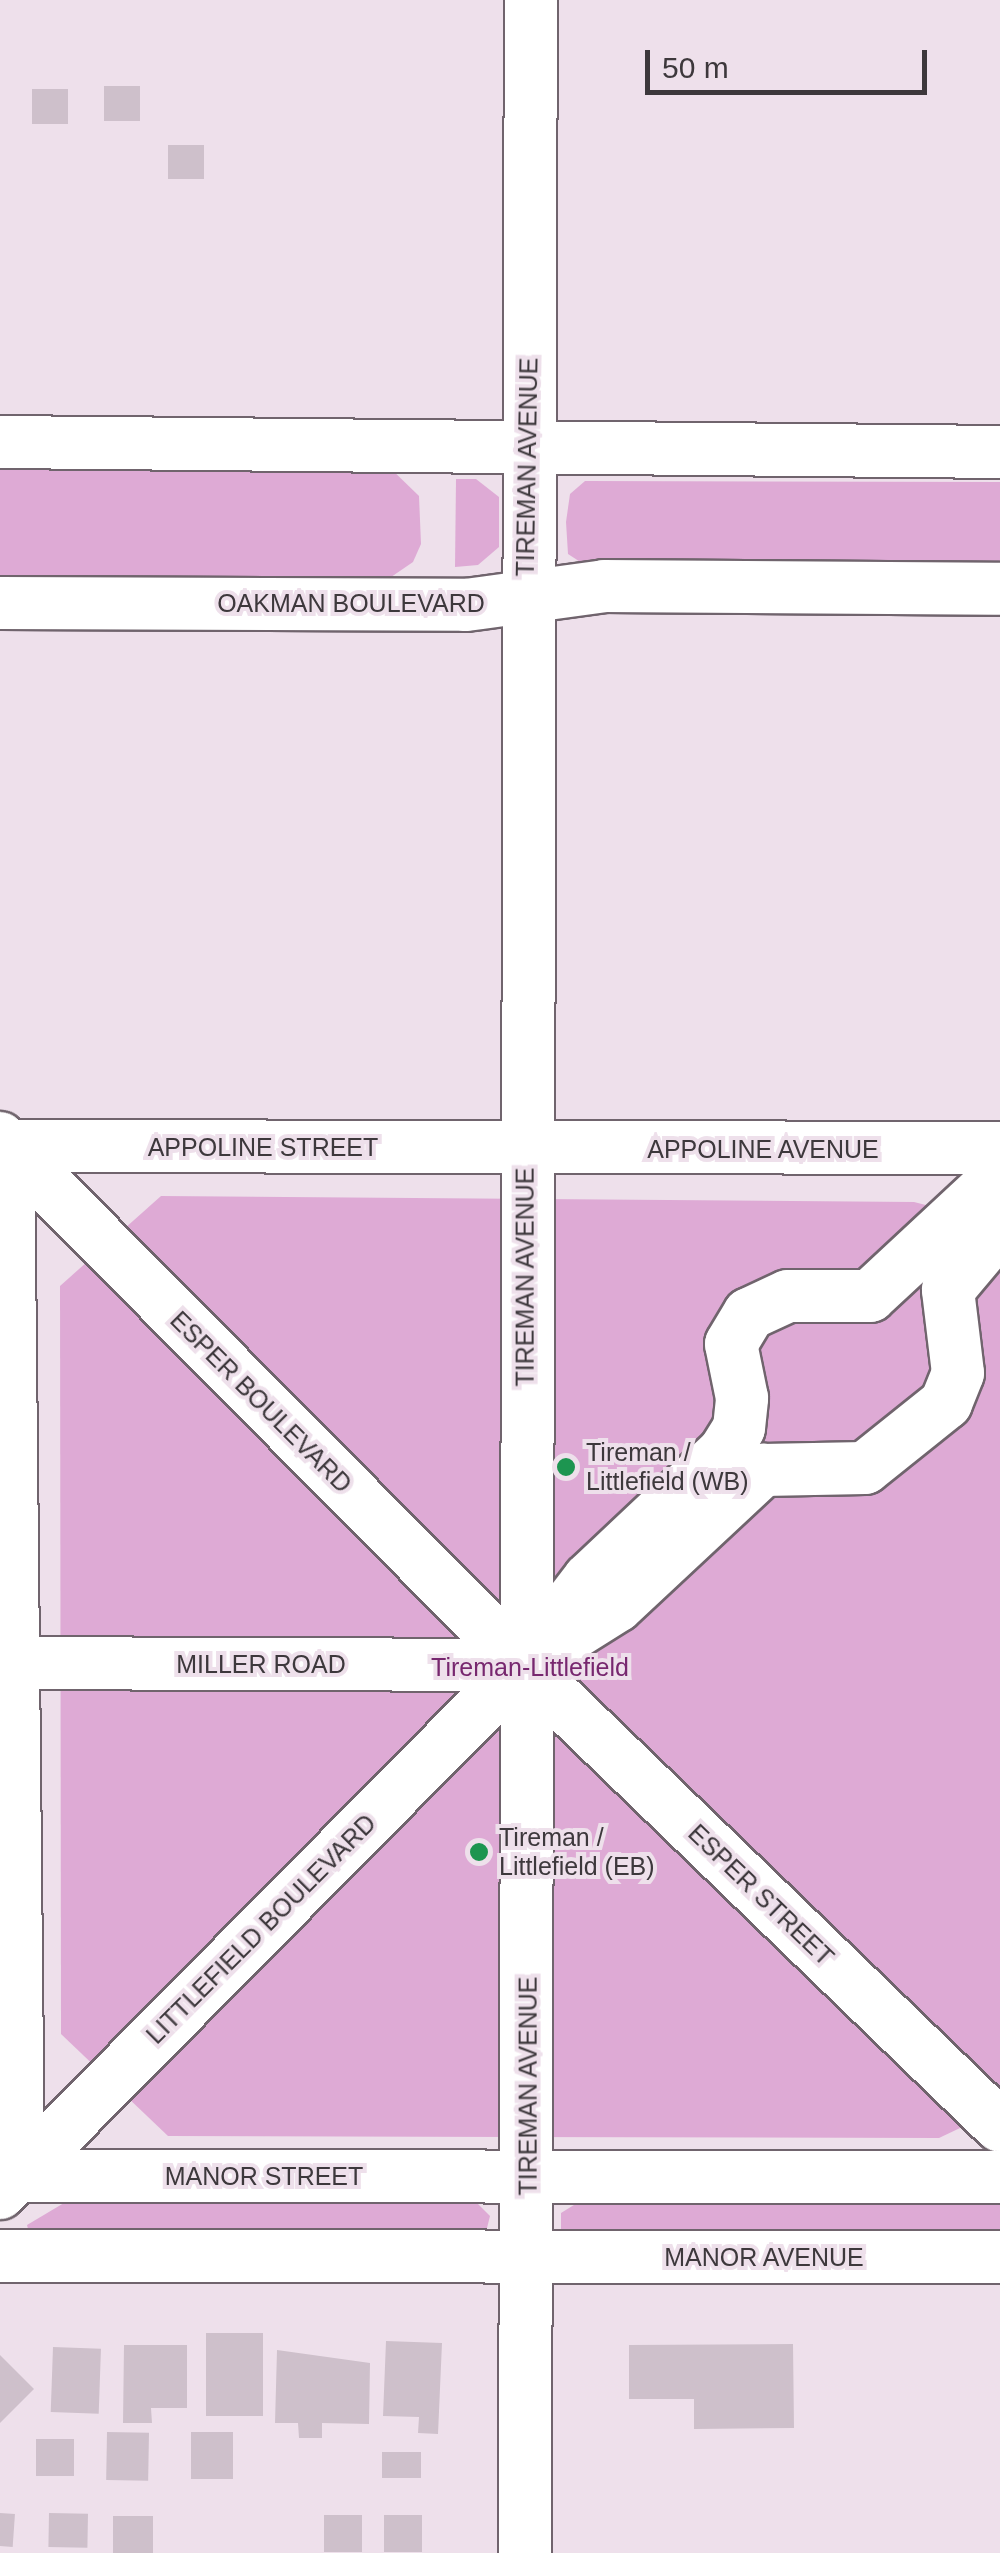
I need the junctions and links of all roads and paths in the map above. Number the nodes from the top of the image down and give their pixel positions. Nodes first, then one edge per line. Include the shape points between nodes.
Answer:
1 (531, 0) edge
2 (0, 442) edge
3 (527, 451) junction
4 (1000, 452) edge
5 (1000, 590) edge
6 (526, 598) junction
7 (0, 603) edge
8 (3, 1143) edge
9 (526, 1148) junction
10 (1000, 1148) edge
11 (1000, 1174) edge
12 (1000, 1228) edge
13 (4, 1663) edge
14 (523, 1665) junction
15 (1000, 2126) edge
16 (528, 2176) junction
17 (1000, 2177) edge
18 (6, 2182) edge
19 (0, 2256) edge
20 (527, 2257) junction
21 (1000, 2258) edge
22 (524, 2553) edge

1 - 3 street, TIREMAN AVENUE
2 - 3 street
3 - 4 street
3 - 6 street, TIREMAN AVENUE
5 - 6 street, OAKMAN BOULEVARD via 604,586
6 - 7 street, OAKMAN BOULEVARD via 466,605
6 - 9 street, TIREMAN AVENUE
8 - 9 street, APPOLINE STREET
8 - 13 street
8 - 14 street, ESPER BOULEVARD
9 - 10 street, APPOLINE AVENUE
9 - 14 street, TIREMAN AVENUE
11 - 14 street via 870,1296 788,1296 749,1314 731,1344 742,1398 733,1440 588,1579
12 - 14 street via 948,1290 958,1373 946,1402 865,1468 762,1470 617,1606
13 - 14 street, MILLER ROAD
13 - 18 street
14 - 15 street, ESPER STREET
14 - 16 street, TIREMAN AVENUE
14 - 18 street, LITTLEFIELD BOULEVARD
16 - 17 street
16 - 18 street, MANOR STREET
16 - 20 street, TIREMAN AVENUE
19 - 20 street
20 - 21 street, MANOR AVENUE
20 - 22 street, TIREMAN AVENUE

